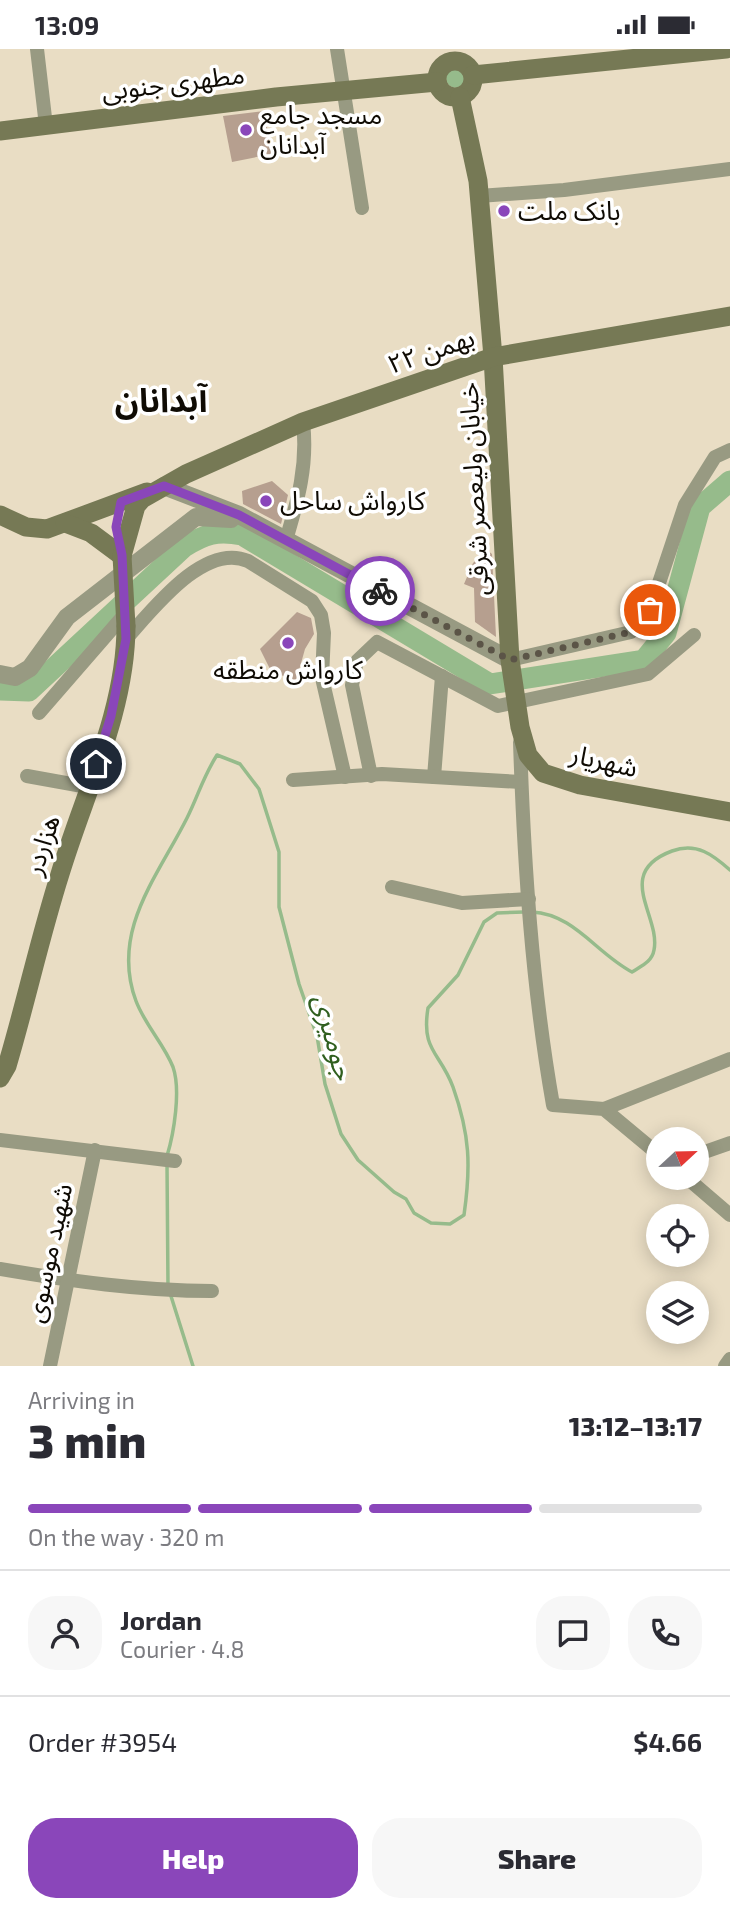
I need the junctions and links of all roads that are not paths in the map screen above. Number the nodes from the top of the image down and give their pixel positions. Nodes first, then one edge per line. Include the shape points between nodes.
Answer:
1 (37, 49) edge
2 (337, 49) edge
3 (726, 49) edge
4 (451, 55) edge
5 (473, 75) junction
6 (437, 82) junction
7 (343, 91) junction
8 (460, 97) junction
9 (46, 126) junction
10 (0, 131) edge
11 (730, 169) edge
12 (479, 196) junction
13 (362, 208) dead end
14 (730, 316) edge
15 (493, 357) junction
16 (303, 422) junction
17 (730, 450) edge
18 (164, 486) junction
19 (121, 502) junction
20 (95, 512) junction
21 (0, 515) edge
22 (251, 521) junction
23 (56, 526) junction
24 (286, 540) junction
25 (122, 555) junction
26 (126, 626) junction
27 (694, 635) dead end
28 (511, 665) junction
29 (0, 674) edge
30 (442, 676) junction
31 (516, 702) junction
32 (39, 713) dead end
33 (520, 727) junction
34 (27, 776) dead end
35 (367, 776) junction
36 (345, 777) junction
37 (435, 777) junction
38 (293, 780) dead end
39 (522, 782) junction
40 (89, 787) junction
41 (730, 812) edge
42 (393, 887) dead end
43 (529, 895) junction
44 (730, 1059) edge
45 (0, 1078) edge
46 (604, 1109) junction
47 (0, 1139) edge
48 (646, 1144) edge
49 (727, 1147) edge
50 (95, 1150) junction
51 (709, 1152) edge
52 (175, 1161) dead end
53 (701, 1190) edge
54 (730, 1215) edge
55 (0, 1269) edge
56 (68, 1280) junction
57 (212, 1291) dead end
58 (730, 1359) edge
59 (50, 1366) edge
60 (725, 1366) edge

1 - 9 street
2 - 7 street
3 - 5 main road
4 - 5 main road via 468,65
4 - 6 main road
5 - 8 main road via 472,86
6 - 7 main road, مطهری جنوبی
6 - 8 main road via 443,92
7 - 9 main road, مطهری جنوبی
7 - 13 street
8 - 12 main road, خیابان ولیعصر شرقی
9 - 10 main road, مطهری جنوبی
11 - 12 street
12 - 15 main road, خیابان ولیعصر شرقی
14 - 15 main road, ۲۲ بهمن
15 - 16 main road, ۲۲ بهمن
15 - 28 main road, خیابان ولیعصر شرقی
16 - 18 main road, ۲۲ بهمن
16 - 24 street via 303,476
17 - 28 street via 715,457 685,505 650,610 631,632
18 - 19 main road
18 - 22 street
18 - 25 main road via 136,506
19 - 20 main road
19 - 25 main road via 116,527
20 - 23 main road
20 - 25 main road
21 - 23 main road via 26,527
22 - 24 street
22 - 29 street via 196,517 67,617 30,668 15,677
23 - 25 main road via 91,533
24 - 28 street
25 - 26 main road, هزاردر, bridge
26 - 32 street
26 - 36 street via 178,584 223,557 248,561 312,601 321,615 323,678
26 - 40 main road, هزاردر via 111,716
27 - 31 street via 648,674
28 - 31 main road, خیابان ولیعصر شرقی
30 - 31 street via 498,706
30 - 35 street via 377,642 357,661 352,685
30 - 37 street
31 - 33 main road, شهریار
33 - 39 street
33 - 41 main road, شهریار via 528,755 543,773 580,785
34 - 40 street
35 - 36 street
35 - 37 street
36 - 38 street
37 - 39 street
39 - 43 street
40 - 45 main road, هزاردر
42 - 43 street via 462,903
43 - 46 street via 542,1046 553,1105
44 - 46 street
46 - 48 street
47 - 50 street
49 - 51 street
50 - 52 street
50 - 56 street, شهید موسوی
53 - 54 street
55 - 56 street
56 - 57 street
56 - 59 street, شهید موسوی
58 - 60 street

